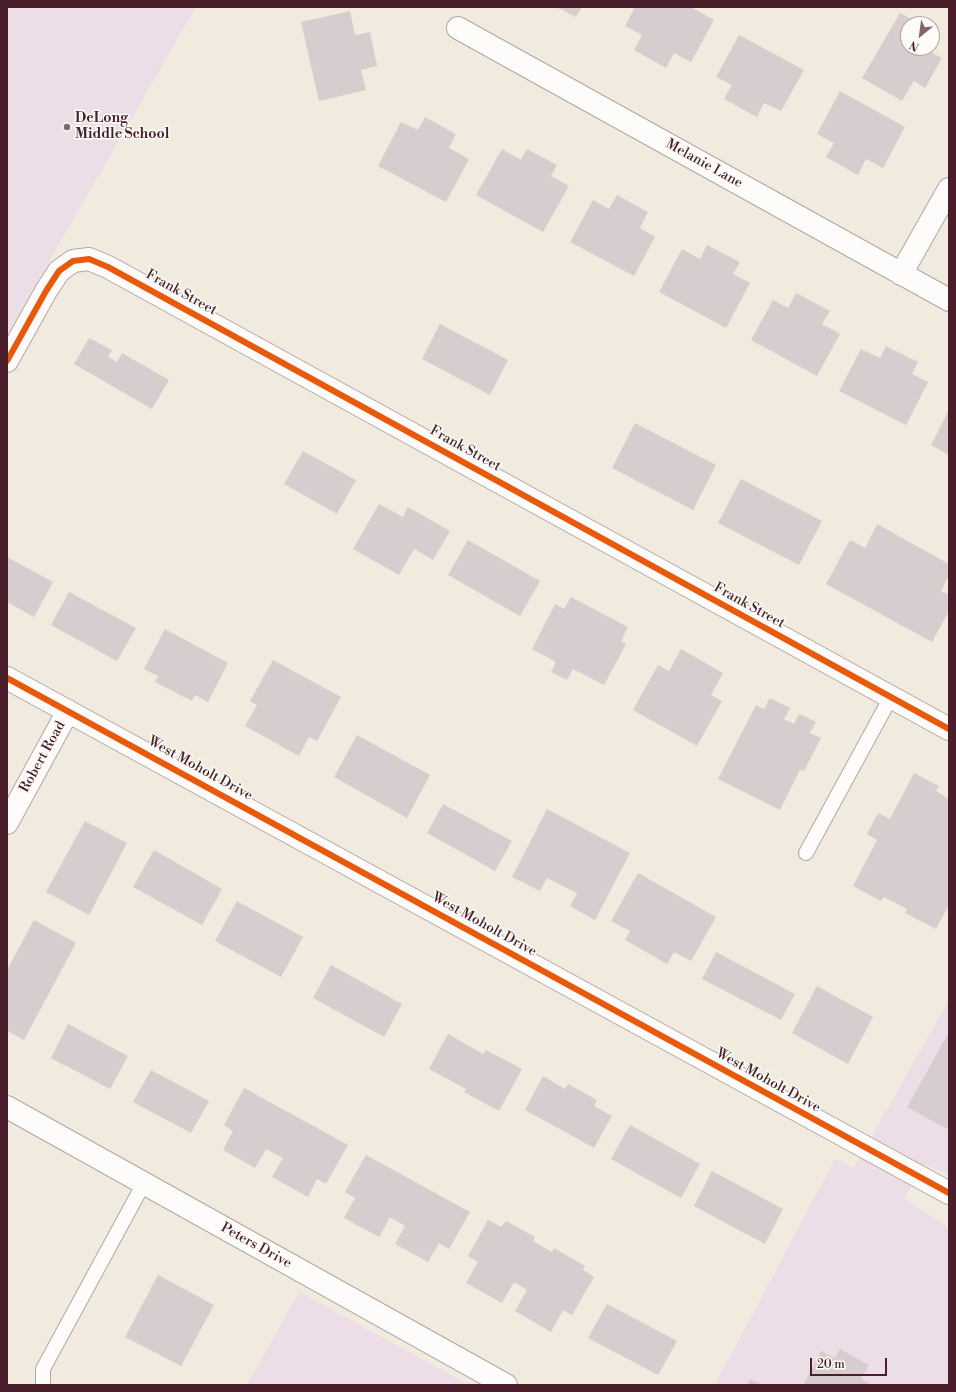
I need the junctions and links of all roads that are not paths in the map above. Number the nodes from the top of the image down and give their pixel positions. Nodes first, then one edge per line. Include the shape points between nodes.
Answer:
1 (458, 28) dead end
2 (949, 189) edge
3 (901, 274) junction
4 (949, 300) edge
5 (7, 361) edge
6 (7, 678) edge
7 (891, 697) junction
8 (68, 711) junction
9 (949, 729) edge
10 (7, 823) edge
11 (806, 853) dead end
12 (7, 1107) edge
13 (144, 1183) junction
14 (949, 1193) edge
15 (43, 1385) edge
16 (506, 1385) edge

1 - 3 street, Melanie Lane
2 - 3 street
3 - 4 street, Melanie Lane
5 - 7 street, Frank Street via 59,271 73,260 89,259
6 - 8 street, West Moholt Drive
7 - 9 street, Frank Street
7 - 11 lane
8 - 10 street, Robert Road
8 - 14 street, West Moholt Drive
12 - 13 street, Peters Drive
13 - 15 lane via 43,1368
13 - 16 street, Peters Drive

